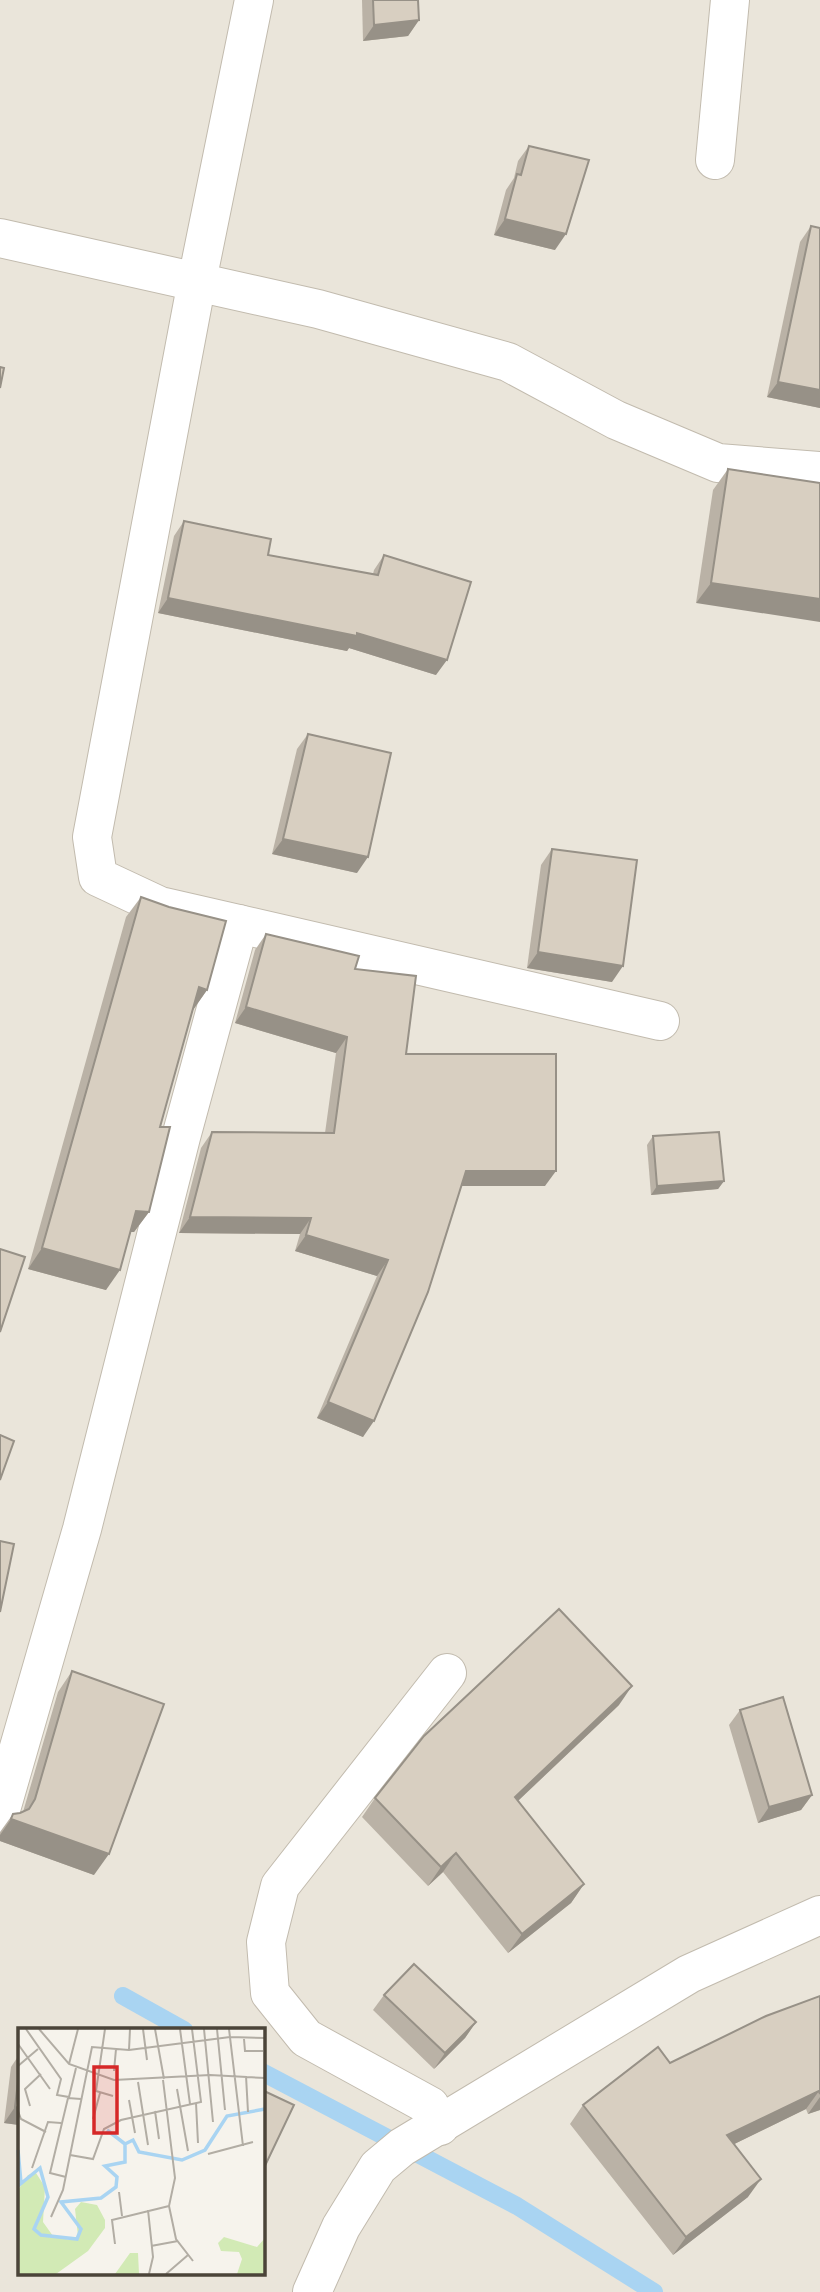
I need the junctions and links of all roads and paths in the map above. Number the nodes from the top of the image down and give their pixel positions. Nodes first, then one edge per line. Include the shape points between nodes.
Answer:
1 (254, 0) edge
2 (730, 0) edge
3 (715, 160) dead end
4 (0, 238) edge
5 (197, 281) junction
6 (820, 471) edge
7 (239, 924) junction
8 (660, 1021) dead end
9 (447, 1673) dead end
10 (0, 1813) edge
11 (820, 1915) edge
12 (440, 2126) junction
13 (312, 2292) edge

1 - 5 street
2 - 3 street
4 - 5 street
5 - 6 street via 508,362 616,420 718,463
5 - 7 street via 92,837 98,877 160,906
7 - 8 street
7 - 10 street via 82,1529
9 - 12 street via 280,1886 266,1942 270,1993 306,2038 430,2106
11 - 12 street via 689,1974
12 - 13 street via 378,2167 341,2227

